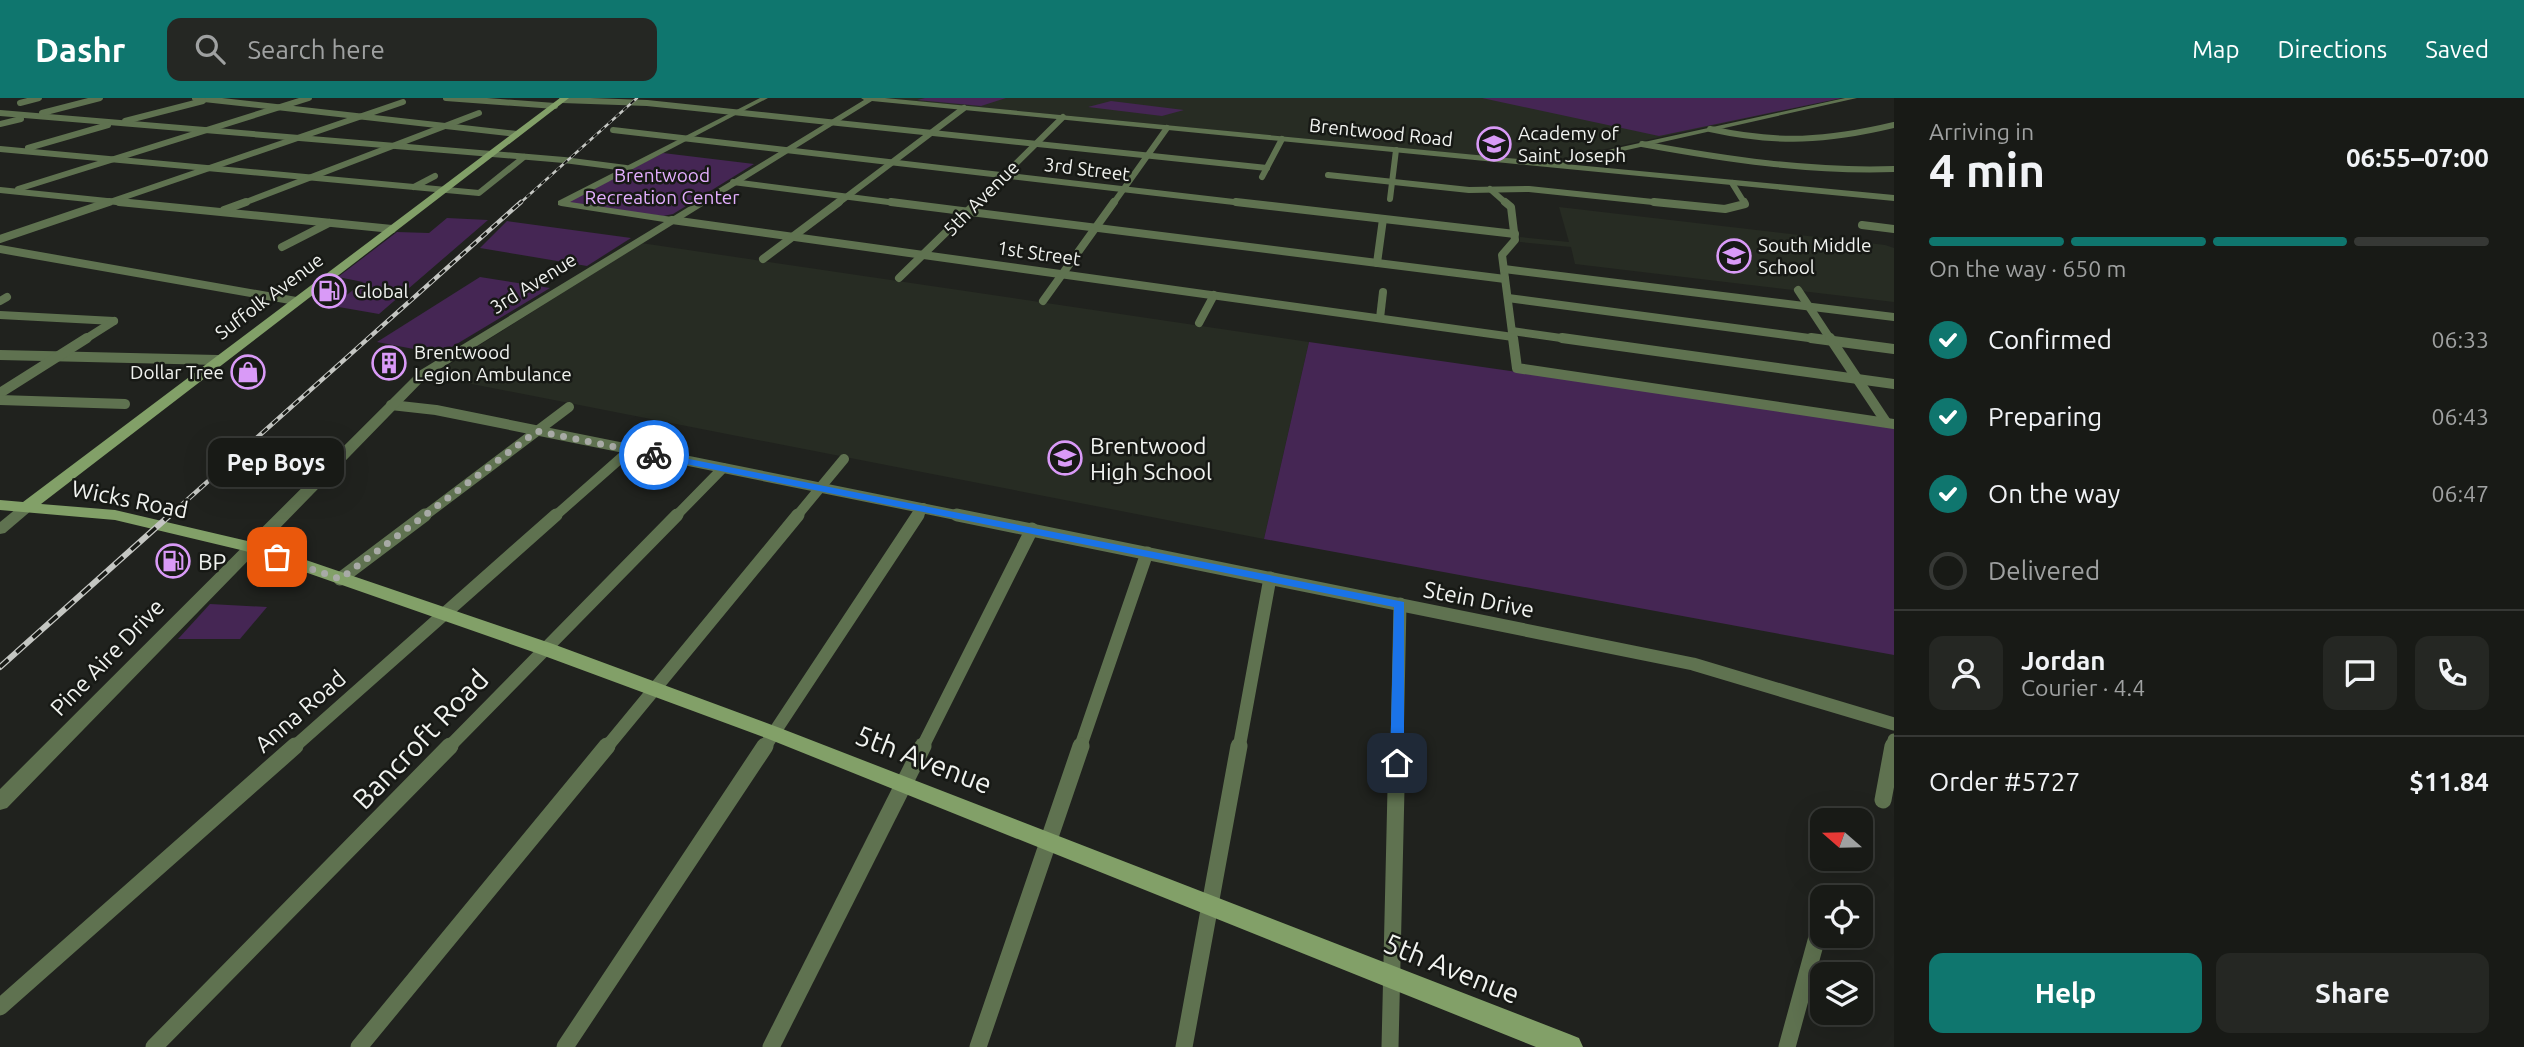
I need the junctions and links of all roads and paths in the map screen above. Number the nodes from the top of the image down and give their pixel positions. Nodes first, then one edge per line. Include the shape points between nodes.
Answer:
1 (39, 98) edge
2 (100, 98) edge
3 (195, 98) edge
4 (309, 98) edge
5 (446, 98) edge
6 (453, 98) edge
7 (658, 98) edge
8 (765, 98) edge
9 (864, 98) edge
10 (871, 98) edge
11 (1854, 98) edge
12 (211, 99) edge
13 (561, 101) edge
14 (403, 102) dead end
15 (20, 103) dead end
16 (647, 103) junction
17 (283, 106) junction
18 (964, 108) junction
19 (0, 113) edge
20 (479, 113) dead end
21 (736, 113) junction
22 (33, 116) junction
23 (362, 116) junction
24 (1063, 117) junction
25 (117, 123) junction
26 (831, 123) junction
27 (0, 124) edge
28 (1894, 125) edge
29 (444, 126) junction
30 (1167, 128) junction
31 (1710, 129) junction
32 (205, 130) junction
33 (614, 130) dead end
34 (930, 133) junction
35 (517, 134) junction
36 (296, 138) junction
37 (685, 139) junction
38 (1282, 139) junction
39 (1036, 144) junction
40 (1642, 144) junction
41 (392, 146) junction
42 (0, 149) edge
43 (786, 150) junction
44 (1396, 150) junction
45 (19, 151) junction
46 (492, 154) junction
47 (0, 156) edge
48 (1146, 156) junction
49 (524, 157) junction
50 (111, 159) junction
51 (892, 162) junction
52 (1576, 163) junction
53 (208, 168) junction
54 (626, 168) junction
55 (1267, 168) junction
56 (1893, 170) edge
57 (1004, 175) junction
58 (1328, 175) dead end
59 (435, 176) dead end
60 (1262, 177) dead end
61 (309, 178) junction
62 (1392, 181) junction
63 (733, 182) junction
64 (1732, 183) junction
65 (413, 187) junction
66 (1123, 189) junction
67 (1490, 189) junction
68 (444, 190) junction
69 (11, 191) junction
70 (0, 192) edge
71 (846, 197) junction
72 (1894, 198) edge
73 (1390, 199) dead end
74 (113, 201) junction
75 (221, 211) junction
76 (967, 212) junction
77 (1383, 219) junction
78 (672, 220) junction
79 (329, 223) junction
80 (1862, 225) dead end
81 (1096, 228) junction
82 (391, 229) junction
83 (1894, 229) edge
84 (1515, 234) junction
85 (794, 237) junction
86 (0, 239) edge
87 (282, 247) dead end
88 (0, 249) edge
89 (923, 255) junction
90 (764, 259) dead end
91 (1377, 263) junction
92 (1504, 269) junction
93 (1063, 274) junction
94 (899, 278) dead end
95 (1505, 279) junction
96 (1798, 290) dead end
97 (1383, 292) dead end
98 (1214, 295) junction
99 (1508, 298) junction
100 (296, 301) junction
101 (1043, 301) dead end
102 (1808, 306) junction
103 (0, 315) edge
104 (1894, 317) edge
105 (1380, 318) junction
106 (1199, 323) dead end
107 (1513, 334) junction
108 (1832, 341) junction
109 (1894, 349) edge
110 (0, 355) edge
111 (60, 356) junction
112 (218, 360) junction
113 (1857, 379) junction
114 (1894, 384) edge
115 (0, 393) edge
116 (0, 400) edge
117 (1873, 403) joint
118 (125, 404) dead end
119 (391, 405) junction
120 (569, 407) dead end
121 (1890, 423) edge
122 (537, 431) junction
123 (630, 450) junction
124 (844, 459) dead end
125 (723, 468) junction
126 (821, 488) junction
127 (0, 505) edge
128 (27, 507) junction
129 (923, 509) junction
130 (1032, 529) junction
131 (0, 530) edge
132 (250, 547) junction
133 (1147, 552) junction
134 (1270, 578) junction
135 (340, 579) junction
136 (1400, 604) junction
137 (444, 615) junction
138 (546, 649) junction
139 (654, 689) junction
140 (1894, 724) edge
141 (774, 733) junction
142 (1894, 740) edge
143 (904, 783) junction
144 (1883, 800) dead end
145 (0, 802) edge
146 (1049, 840) junction
147 (1210, 904) junction
148 (1814, 948) edge
149 (1392, 977) junction
150 (0, 1007) edge
151 (155, 1047) edge
152 (359, 1047) edge
153 (565, 1047) edge
154 (771, 1047) edge
155 (978, 1047) edge
156 (1184, 1047) edge
157 (1390, 1047) edge
158 (1569, 1047) edge
159 (1787, 1047) edge

1 - 15 street
2 - 22 street
3 - 12 street
4 - 17 street
5 - 6 street
6 - 13 street
7 - 16 street
8 - 21 street
9 - 10 street, Brentwood Road
10 - 18 street, Brentwood Road
10 - 26 street, 3rd Avenue
11 - 31 street
12 - 17 street
12 - 25 street
13 - 16 street
13 - 35 main road, Suffolk Avenue
14 - 23 street
16 - 21 street
17 - 23 street
17 - 32 street
18 - 24 street, Brentwood Road
18 - 34 street
19 - 22 street
20 - 29 street
21 - 26 street
21 - 37 street
22 - 25 street
22 - 27 street
23 - 29 street
23 - 36 street
24 - 30 street, Brentwood Road
24 - 39 street, 5th Avenue
25 - 32 street
25 - 45 street
26 - 34 street
26 - 43 street, 3rd Avenue
28 - 31 street via 1811,142
29 - 35 street
29 - 41 street
30 - 38 street, Brentwood Road
30 - 48 street
31 - 40 street
32 - 36 street
32 - 50 street
33 - 37 street, 3rd Street
34 - 39 street
34 - 51 street
35 - 46 main road, Suffolk Avenue
36 - 41 street
36 - 53 street
37 - 43 street, 3rd Street
37 - 54 street
38 - 44 street, Brentwood Road
38 - 55 street
39 - 48 street
39 - 57 street, 5th Avenue
40 - 52 street
40 - 56 street via 1701,155
41 - 46 street
41 - 61 street
42 - 45 street
43 - 51 street, 3rd Street
43 - 63 street, 3rd Avenue
44 - 52 street, Brentwood Road
44 - 62 street
45 - 47 street
45 - 50 street
46 - 49 street
46 - 68 main road, Suffolk Avenue
48 - 55 street
48 - 66 street
49 - 54 street
49 - 68 street via 479,193
50 - 53 street
50 - 69 street
51 - 57 street, 3rd Street
51 - 71 street
52 - 64 street, Brentwood Road
53 - 61 street
53 - 74 street
54 - 78 street, 1st Street via 561,203
55 - 60 street
57 - 66 street, 3rd Street
57 - 76 street, 5th Avenue
58 - 62 street
59 - 65 street
61 - 65 street
61 - 75 street
62 - 67 street
62 - 73 street
63 - 71 street
63 - 78 street, 3rd Avenue
64 - 67 street via 1744,200 1742,207
64 - 72 street, Brentwood Road
65 - 68 street
66 - 77 street, 3rd Street
66 - 81 street
67 - 84 street via 1510,203
68 - 82 main road, Suffolk Avenue
69 - 70 street
69 - 74 street
71 - 76 street
71 - 85 street
74 - 75 street
74 - 86 street
75 - 79 street
76 - 81 street
76 - 89 street, 5th Avenue
77 - 84 street, 3rd Street
77 - 91 street
78 - 85 street, 1st Street
78 - 119 street, 3rd Avenue via 423,374
79 - 82 street
79 - 87 street
80 - 83 street
81 - 91 street
81 - 93 street
82 - 100 main road, Suffolk Avenue
84 - 92 street via 1502,255
85 - 89 street, 1st Street
85 - 90 street
88 - 100 street
89 - 93 street, 1st Street
89 - 94 street, 5th Avenue
91 - 95 street
92 - 95 street
92 - 102 street
93 - 98 street, 1st Street
93 - 101 street
95 - 99 street
96 - 102 street
97 - 105 street
98 - 105 street, 1st Street
98 - 106 street
99 - 107 street
99 - 108 street
100 - 112 main road, Suffolk Avenue
102 - 104 street
102 - 108 street
103 - 111 street via 114,321
105 - 107 street, 1st Street
107 - 113 street, 1st Street
107 - 121 street via 1517,368
108 - 109 street
108 - 113 street
110 - 111 street
111 - 112 street
111 - 115 street
112 - 128 main road, Suffolk Avenue
113 - 114 street, 1st Street
113 - 117 street
116 - 118 street
117 - 121 street
119 - 122 street, Stein Drive
119 - 132 street, 3rd Avenue
120 - 122 street
122 - 123 street, Stein Drive
122 - 135 street
123 - 125 street, Stein Drive
123 - 137 street, Anna Road
124 - 126 street
125 - 126 street, Stein Drive
125 - 138 street, Bancroft Road
126 - 129 street, Stein Drive
126 - 139 street
127 - 128 main road, Wicks Road
128 - 131 street, Suffolk Avenue
128 - 132 main road, Wicks Road via 115,515
129 - 130 street, Stein Drive
129 - 141 street
130 - 133 street, Stein Drive
130 - 143 street
132 - 135 main road, 5th Avenue
132 - 145 street, Pine Aire Drive
133 - 134 street, Stein Drive
133 - 146 street
134 - 136 street, Stein Drive
134 - 147 street
135 - 137 main road, 5th Avenue
136 - 140 street, Stein Drive via 1693,664
136 - 149 street
137 - 138 main road, 5th Avenue
137 - 150 street, Anna Road
138 - 139 main road, 5th Avenue
138 - 151 street, Bancroft Road
139 - 141 main road, 5th Avenue
139 - 152 street
141 - 143 main road, 5th Avenue
141 - 153 street
142 - 144 street
143 - 146 main road, 5th Avenue
143 - 154 street
146 - 147 main road, 5th Avenue
146 - 155 street
147 - 149 main road, 5th Avenue
147 - 156 street
148 - 159 street
149 - 157 street
149 - 158 main road, 5th Avenue

